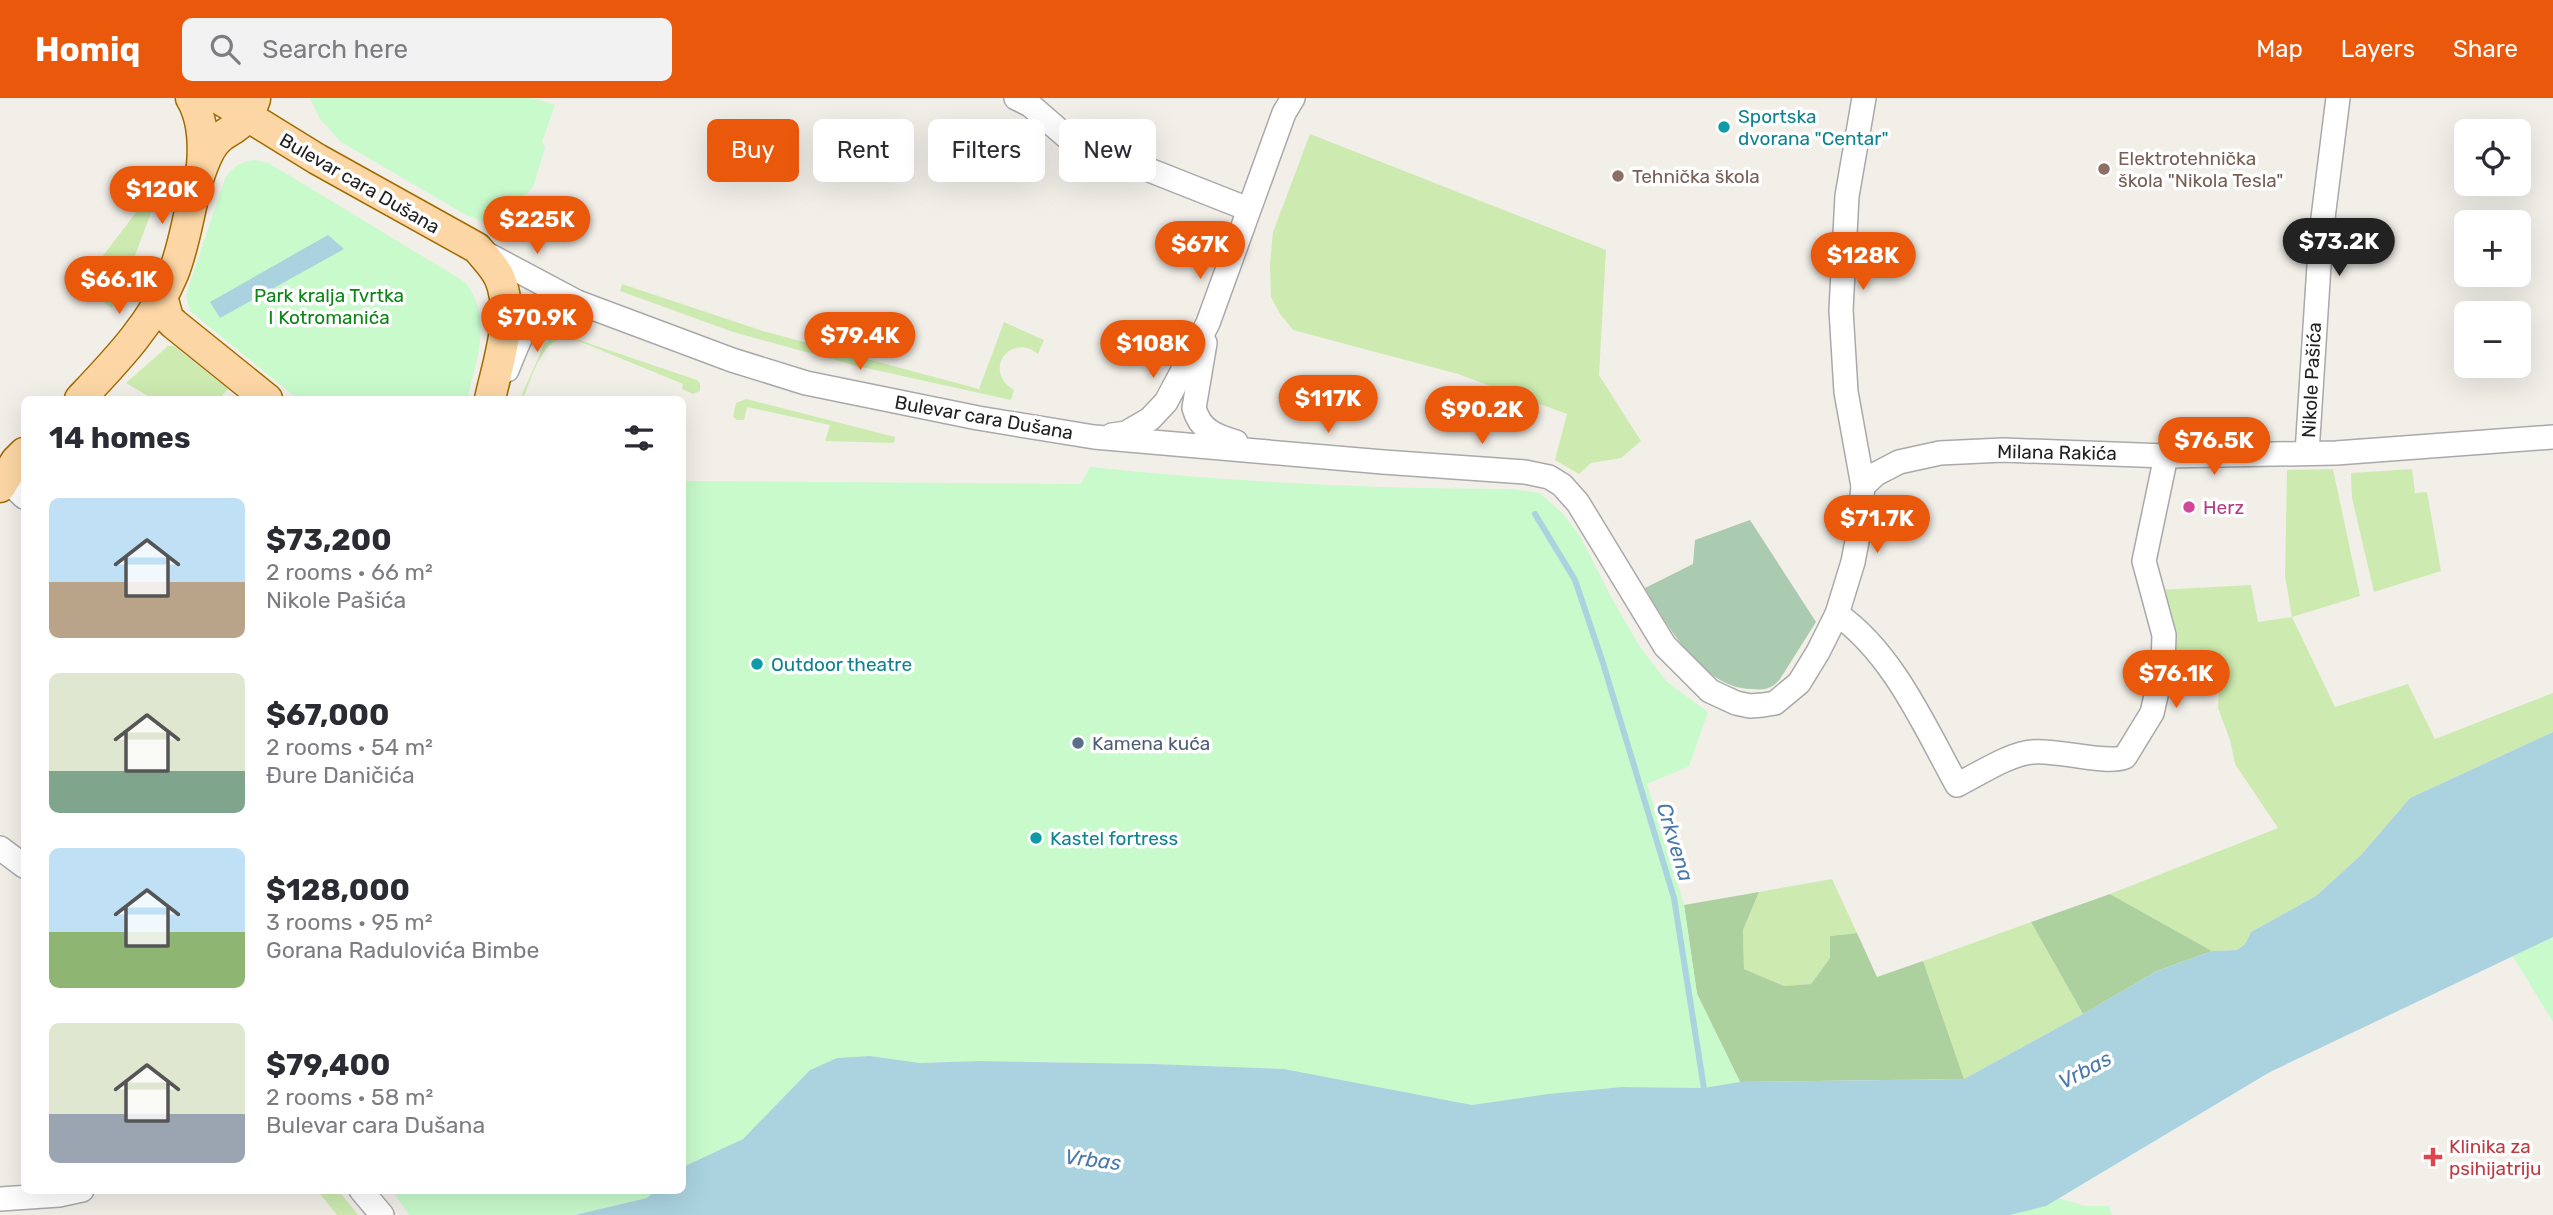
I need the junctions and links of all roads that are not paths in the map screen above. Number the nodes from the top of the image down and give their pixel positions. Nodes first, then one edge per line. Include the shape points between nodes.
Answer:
1 (191, 98) edge
2 (218, 98) edge
3 (1016, 98) edge
4 (1293, 98) edge
5 (1864, 98) edge
6 (2338, 98) edge
7 (252, 108) edge
8 (202, 170) junction
9 (1248, 209) junction
10 (477, 248) junction
11 (162, 296) junction
12 (577, 302) junction
13 (1208, 323) junction
14 (181, 331) junction
15 (113, 363) junction
16 (82, 396) edge
17 (263, 396) edge
18 (493, 396) edge
19 (493, 396) edge
20 (1094, 437) junction
21 (2553, 437) edge
22 (1269, 452) junction
23 (2307, 453) junction
24 (2166, 456) junction
25 (1863, 486) junction
26 (1837, 614) junction
27 (0, 848) edge
28 (21, 864) edge
29 (76, 1194) edge
30 (365, 1194) edge
31 (372, 1194) edge
32 (0, 1199) edge
33 (59, 1205) edge
34 (383, 1215) edge

1 - 8 main road via 199,113
2 - 7 main road, Bulevar cara Dušana
3 - 9 street via 1085,147
4 - 9 street
5 - 25 street, Bulevar cara Dušana via 1847,196 1840,310 1846,392
6 - 23 street, Nikole Pašića via 2321,234
7 - 8 main road via 240,126 213,144
7 - 10 main road, Bulevar cara Dušana via 362,185
8 - 11 main road via 187,231
9 - 13 street
10 - 12 street, Bulevar cara Dušana
10 - 18 main road via 499,278 505,306
11 - 14 main road via 168,318
11 - 15 main road
12 - 19 street via 549,308 531,321
12 - 20 street, Bulevar cara Dušana via 806,383
13 - 20 street via 1158,412 1126,433
13 - 22 street via 1194,408 1197,418 1210,433
14 - 15 main road via 152,338
14 - 17 main road
15 - 16 main road
20 - 22 street, Bulevar cara Dušana
21 - 23 street, Milana Rakića
22 - 26 street, Bulevar cara Dušana via 1549,477 1578,503 1664,646 1710,691 1750,706 1775,703 1788,695
23 - 24 street, Milana Rakića
24 - 25 street, Milana Rakića via 2003,450 1940,453 1899,462
24 - 26 street via 2144,561 2164,635 2164,652 2152,713 2125,757 2027,752 1957,785 1893,673
25 - 26 street, Bulevar cara Dušana via 1853,562
27 - 28 street
29 - 33 street
30 - 34 street
31 - 34 street
32 - 33 street

